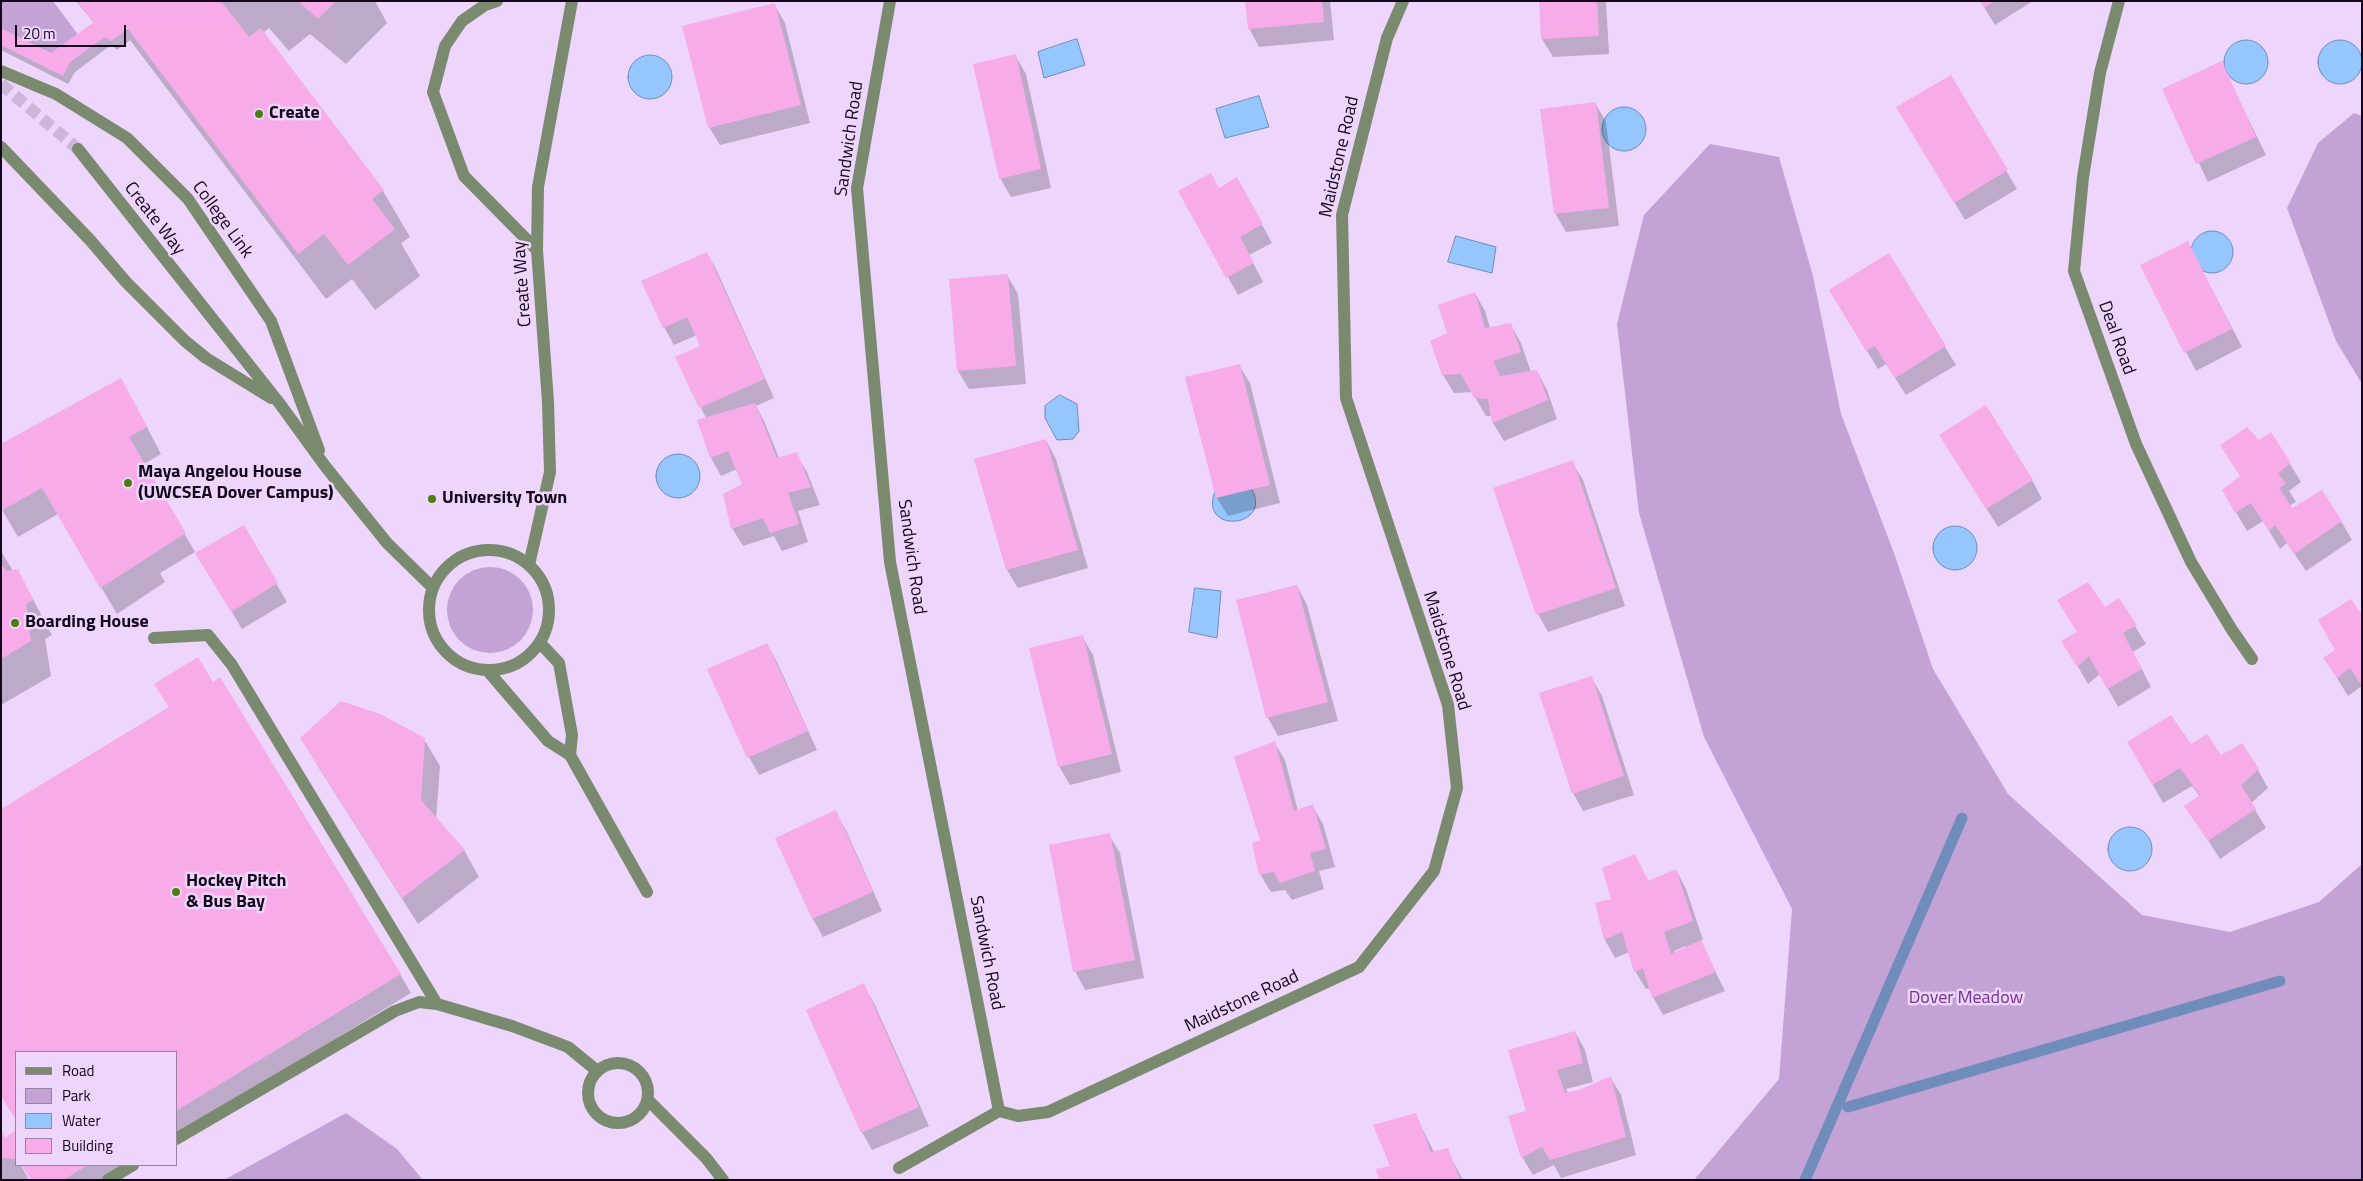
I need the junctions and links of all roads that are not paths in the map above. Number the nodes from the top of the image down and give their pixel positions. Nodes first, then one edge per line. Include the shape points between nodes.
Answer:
1 (498, 1) edge
2 (572, 1) edge
3 (890, 1) edge
4 (1403, 1) edge
5 (2119, 1) edge
6 (1, 71) edge
7 (1, 147) edge
8 (78, 149) tunnel mouth
9 (536, 250) junction
10 (280, 404) junction
11 (325, 466) junction
12 (529, 565) junction
13 (433, 588) junction
14 (154, 638) dead end
15 (540, 643) junction
16 (2252, 659) dead end
17 (488, 671) junction
18 (570, 755) junction
19 (647, 892) dead end
20 (437, 1004) junction
21 (596, 1070) junction
22 (648, 1100) junction
23 (1000, 1111) junction
24 (178, 1139) edge
25 (131, 1166) edge
26 (899, 1168) dead end
27 (108, 1180) edge
28 (723, 1180) edge

1 - 9 street via 485,5 462,21 445,46 433,92 464,176
2 - 9 street, Create Way via 538,187
3 - 23 street, Sandwich Road via 857,188 890,552
4 - 23 street, Maidstone Road via 1387,38 1342,215 1346,398 1448,705 1457,788 1434,871 1359,967 1048,1112 1018,1116
5 - 16 street, Deal Road via 2100,73 2084,168 2074,272 2140,452 2191,562
6 - 11 street, College Link via 56,94 127,138 188,199 270,321
7 - 10 street, Create Way via 185,341 206,358
8 - 10 street, Create Way
9 - 12 street, Create Way via 550,472
10 - 11 street, Create Way
11 - 13 street, Create Way via 387,543
12 - 13 street via 513,555 494,550 475,552 458,558 443,572
12 - 15 street via 547,594 547,628
13 - 17 street via 429,607 432,626 440,644 452,658
14 - 20 street via 208,635 232,665
15 - 17 street via 518,663
15 - 18 street via 559,663 572,735
17 - 18 street via 548,741
18 - 19 street
20 - 21 street via 568,1047
20 - 24 street via 419,1002 395,1011
21 - 22 street via 611,1063 631,1066 645,1080
21 - 22 street via 587,1094 592,1109 604,1120 619,1124 629,1122 638,1116
22 - 28 street via 706,1158
23 - 26 street
25 - 27 street

